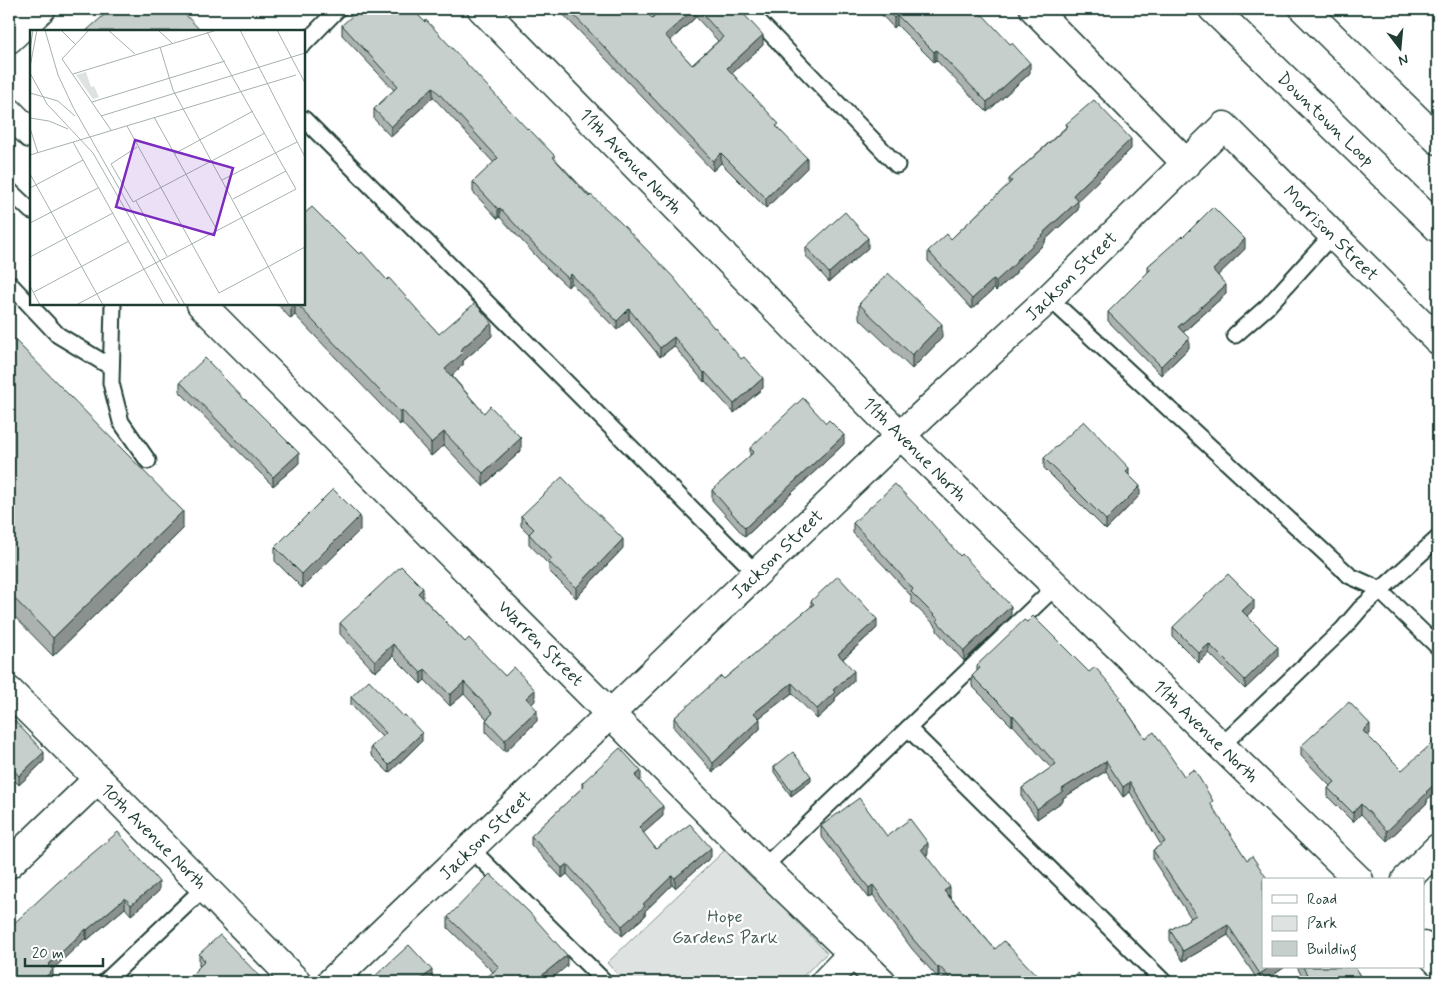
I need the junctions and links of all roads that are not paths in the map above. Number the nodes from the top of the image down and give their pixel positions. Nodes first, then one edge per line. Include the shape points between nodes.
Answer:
1 (41, 9) edge
2 (338, 9) edge
3 (482, 9) edge
4 (747, 9) edge
5 (1034, 9) edge
6 (1213, 9) edge
7 (1304, 9) edge
8 (9, 39) edge
9 (305, 43) edge
10 (9, 112) edge
11 (305, 120) edge
12 (1224, 126) joint
13 (30, 133) edge
14 (1438, 140) edge
15 (1187, 164) junction
16 (897, 165) dead end
17 (9, 190) edge
18 (30, 210) edge
19 (1438, 228) edge
20 (1332, 235) junction
21 (9, 283) edge
22 (1049, 298) junction
23 (113, 305) edge
24 (202, 305) edge
25 (1235, 335) dead end
26 (1438, 340) edge
27 (111, 367) junction
28 (900, 436) junction
29 (148, 461) dead end
30 (1438, 538) edge
31 (756, 573) junction
32 (1056, 586) junction
33 (1380, 591) junction
34 (1438, 647) edge
35 (9, 691) edge
36 (610, 712) junction
37 (908, 728) junction
38 (1220, 746) junction
39 (98, 779) junction
40 (1438, 848) edge
41 (471, 849) junction
42 (9, 864) edge
43 (762, 866) junction
44 (1357, 878) edge
45 (1408, 878) edge
46 (205, 887) junction
47 (1424, 947) edge
48 (853, 953) junction
49 (1438, 962) edge
50 (105, 982) edge
51 (298, 982) edge
52 (331, 982) edge
53 (605, 982) edge
54 (825, 982) edge
55 (882, 982) edge
56 (1164, 982) edge

1 - 8 main road
2 - 9 lane
3 - 28 main road, 11th Avenue North
4 - 16 lane
5 - 15 main road
6 - 19 main road, Downtown Loop
7 - 14 main road
10 - 13 main road
11 - 31 lane
12 - 15 main road, Jackson Street
12 - 20 main road, Morrison Street
15 - 22 main road, Jackson Street
17 - 18 lane
20 - 25 lane via 1267,307
20 - 26 main road, Morrison Street
21 - 27 lane via 58,335
22 - 28 main road, Jackson Street
22 - 33 lane via 1350,576
23 - 27 lane
24 - 36 main road, Warren Street
27 - 29 lane via 111,384 121,422
28 - 31 main road, Jackson Street
28 - 32 main road, 11th Avenue North
30 - 33 lane
31 - 36 main road, Jackson Street
32 - 37 lane
32 - 38 main road, 11th Avenue North
33 - 34 lane
33 - 38 lane
35 - 39 main road, 10th Avenue North
36 - 41 main road, Jackson Street
36 - 43 main road, Warren Street
37 - 43 lane
37 - 56 lane
38 - 44 main road, 11th Avenue North
39 - 42 main road
39 - 46 main road, 10th Avenue North
40 - 45 main road
41 - 52 main road, Jackson Street
41 - 53 lane
43 - 48 main road, Warren Street
46 - 50 lane
46 - 51 main road, 10th Avenue North
47 - 49 main road
48 - 54 main road
48 - 55 main road, Warren Street

